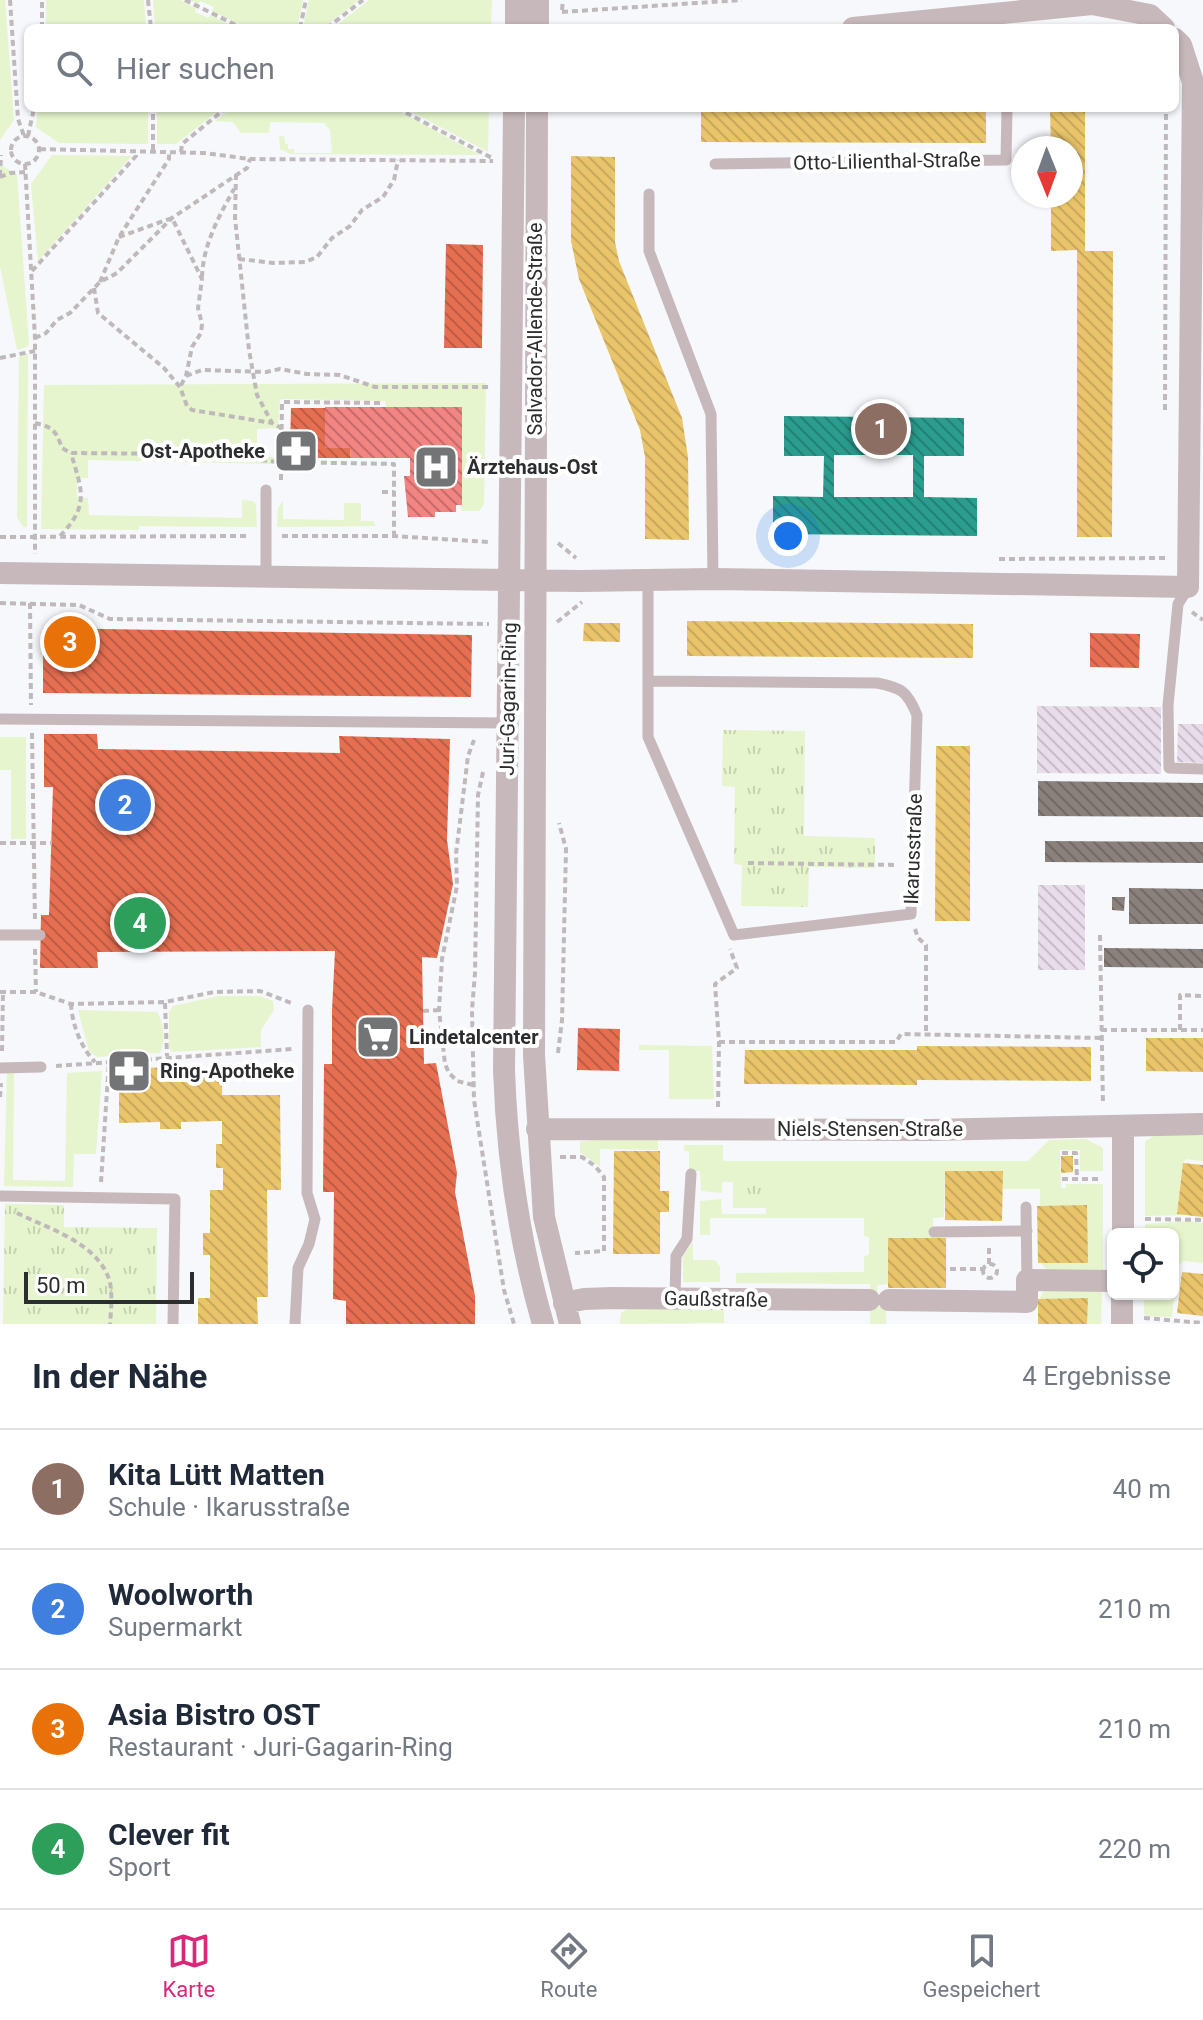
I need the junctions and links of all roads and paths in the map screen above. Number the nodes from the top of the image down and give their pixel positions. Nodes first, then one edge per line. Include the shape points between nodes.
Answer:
1 (10, 0) edge
2 (42, 0) edge
3 (148, 0) edge
4 (185, 0) edge
5 (306, 0) edge
6 (363, 0) edge
7 (516, 0) edge
8 (538, 0) edge
9 (742, 0) edge
10 (562, 12) dead end
11 (1008, 19) edge
12 (42, 24) edge
13 (151, 24) edge
14 (234, 24) edge
15 (301, 24) edge
16 (332, 24) edge
17 (516, 24) edge
18 (538, 24) edge
19 (922, 24) edge
20 (1160, 24) edge
21 (1179, 43) edge
22 (33, 112) edge
23 (153, 112) edge
24 (221, 112) edge
25 (405, 112) edge
26 (514, 112) edge
27 (537, 112) edge
28 (1007, 112) edge
29 (1166, 112) edge
30 (26, 136) junction
31 (40, 149) junction
32 (136, 151) junction
33 (153, 151) junction
34 (169, 151) junction
35 (181, 152) junction
36 (11, 153) junction
37 (1, 155) edge
38 (250, 159) junction
39 (398, 160) junction
40 (25, 164) junction
41 (715, 164) dead end
42 (25, 172) junction
43 (236, 174) junction
44 (0, 177) edge
45 (236, 187) junction
46 (649, 194) dead end
47 (172, 218) junction
48 (119, 237) junction
49 (239, 259) junction
50 (32, 271) junction
51 (202, 279) junction
52 (100, 282) junction
53 (94, 288) junction
54 (35, 338) junction
55 (35, 351) junction
56 (0, 358) edge
57 (254, 371) junction
58 (186, 376) junction
59 (180, 387) junction
60 (493, 387) dead end
61 (384, 403) dead end
62 (1165, 420) dead end
63 (35, 423) junction
64 (272, 423) junction
65 (281, 428) junction
66 (71, 453) junction
67 (281, 462) junction
68 (266, 490) dead end
69 (281, 490) dead end
70 (382, 492) dead end
71 (394, 492) junction
72 (35, 536) junction
73 (60, 536) dead end
74 (394, 536) dead end
75 (0, 537) edge
76 (1165, 545) dead end
77 (991, 559) dead end
78 (579, 561) dead end
79 (0, 573) edge
80 (35, 574) junction
81 (266, 577) junction
82 (713, 579) junction
83 (509, 580) junction
84 (545, 580) junction
85 (648, 580) junction
86 (1188, 587) junction
87 (0, 603) edge
88 (30, 603) junction
89 (486, 624) dead end
90 (554, 624) dead end
91 (648, 681) junction
92 (0, 719) edge
93 (32, 719) junction
94 (507, 723) junction
95 (477, 734) dead end
96 (1203, 769) edge
97 (558, 820) dead end
98 (0, 843) edge
99 (34, 843) junction
100 (52, 843) dead end
101 (748, 863) dead end
102 (913, 866) junction
103 (911, 914) junction
104 (0, 935) edge
105 (38, 935) junction
106 (734, 935) junction
107 (1100, 935) dead end
108 (1, 992) edge
109 (36, 992) junction
110 (1203, 996) edge
111 (165, 1002) junction
112 (71, 1004) junction
113 (308, 1010) joint
114 (439, 1010) junction
115 (423, 1011) dead end
116 (1101, 1030) junction
117 (1180, 1030) junction
118 (1203, 1030) edge
119 (926, 1035) junction
120 (1101, 1038) junction
121 (719, 1042) junction
122 (308, 1048) junction
123 (167, 1056) junction
124 (557, 1058) dead end
125 (109, 1061) junction
126 (95, 1062) junction
127 (41, 1067) joint
128 (1, 1068) edge
129 (473, 1085) dead end
130 (0, 1097) edge
131 (1203, 1124) edge
132 (1113, 1126) junction
133 (547, 1129) junction
134 (715, 1130) junction
135 (1062, 1153) dead end
136 (691, 1174) dead end
137 (1123, 1178) junction
138 (1062, 1179) dead end
139 (1077, 1179) junction
140 (0, 1196) edge
141 (101, 1198) junction
142 (1026, 1207) dead end
143 (12, 1211) dead end
144 (1202, 1218) edge
145 (1123, 1226) edge
146 (1027, 1231) junction
147 (934, 1232) dead end
148 (570, 1241) dead end
149 (950, 1269) dead end
150 (983, 1269) dead end
151 (1027, 1280) junction
152 (1107, 1281) edge
153 (675, 1298) junction
154 (1122, 1300) edge
155 (567, 1314) edge
156 (1197, 1315) dead end
157 (1122, 1321) edge
158 (1200, 1322) edge
159 (110, 1324) edge
160 (173, 1324) edge
161 (295, 1324) edge
162 (543, 1324) edge

1 - 30 path via 18,119
2 - 12 path
3 - 13 path
4 - 14 path
5 - 15 path
6 - 16 path
7 - 17 street
8 - 18 street
9 - 10 path
11 - 19 street
11 - 20 street via 1092,4 1150,15
21 - 86 street via 1193,82
22 - 30 path
23 - 33 path
24 - 35 path via 182,144
25 - 39 path via 498,161
26 - 83 street, Salvador-Allende-Straße
27 - 84 street, Salvador-Allende-Straße
28 - 41 lane, Otto-Lilienthal-Straße via 1006,160
29 - 62 path
30 - 31 path
30 - 36 path via 15,140
31 - 32 path
31 - 40 path via 37,158
32 - 33 path
32 - 50 path
33 - 34 path
34 - 35 path
34 - 48 path via 169,159
35 - 38 path
36 - 37 path
36 - 40 path
37 - 44 path
38 - 39 path
38 - 43 path
39 - 49 path via 383,197 362,210 317,257 274,263
40 - 42 path
42 - 44 path
42 - 50 path
43 - 45 path
43 - 47 path
45 - 49 path
45 - 51 path via 219,216
46 - 82 lane via 649,251 711,414
47 - 48 path
47 - 51 path
47 - 52 path via 117,273
48 - 52 path
49 - 57 path
50 - 54 path
51 - 58 path via 201,333
52 - 53 path
53 - 54 path
53 - 59 path via 98,313
54 - 55 path
55 - 56 path
55 - 63 path
57 - 58 path via 202,370
57 - 60 path via 340,375 375,387
57 - 64 path via 257,395
58 - 59 path
59 - 64 path via 192,410
61 - 65 path via 282,402
63 - 66 path via 51,426 62,448
63 - 72 path
64 - 65 path
65 - 67 path
66 - 67 path
66 - 73 path via 82,488 79,510
67 - 69 path
67 - 71 path via 394,464
68 - 81 lane
70 - 71 path
71 - 74 path
72 - 75 path
72 - 80 path
76 - 77 path via 1165,560
78 - 84 path via 557,542
79 - 80 street
80 - 81 street
81 - 83 street
82 - 85 street
82 - 86 street
83 - 84 street
83 - 94 street, Juri-Gagarin-Ring
84 - 85 street
84 - 90 path
84 - 133 street, Juri-Gagarin-Ring via 534,1055
85 - 91 lane
86 - 96 lane via 1178,604 1168,705 1169,768
87 - 88 path
88 - 89 path via 79,605 110,619
88 - 93 path
91 - 102 lane, Ikarusstraße via 897,687 917,715
91 - 106 lane via 648,737
92 - 93 lane
93 - 94 lane
93 - 99 path
94 - 162 street, Juri-Gagarin-Ring via 506,1117 519,1222
95 - 114 path via 468,756
97 - 124 path via 566,849
98 - 99 path
99 - 100 path
99 - 105 path
101 - 102 path
102 - 103 lane, Ikarusstraße
103 - 106 lane, Ikarusstraße
103 - 119 path via 918,938 926,945
104 - 105 lane
105 - 109 path
106 - 121 path via 730,950 737,968 715,984
107 - 116 path
108 - 109 path
108 - 128 path
109 - 112 path
110 - 117 path via 1180,995
111 - 112 path
111 - 113 path via 214,992 260,991
111 - 123 path
112 - 126 path via 85,1053
113 - 122 lane
114 - 115 path
114 - 129 path via 449,1073
116 - 117 path
116 - 120 path
117 - 118 path
119 - 120 path
119 - 121 path via 901,1034 896,1042
120 - 132 path
121 - 134 path
122 - 123 path
122 - 161 lane via 307,1193 315,1219 298,1268
123 - 125 path
125 - 126 path
125 - 141 path
126 - 127 path
127 - 128 lane
128 - 130 path
131 - 132 street, Niels-Stensen-Straße
132 - 134 street, Niels-Stensen-Straße
132 - 137 street
133 - 134 street, Niels-Stensen-Straße
133 - 148 path via 558,1157 582,1157 604,1177 604,1251 573,1254
133 - 155 street, Juri-Gagarin-Ring via 544,1217
135 - 139 path via 1076,1153
136 - 153 lane via 687,1239 676,1256
137 - 139 path
137 - 145 street
138 - 139 path
140 - 141 lane
141 - 160 lane via 175,1199
142 - 146 lane
143 - 159 path via 87,1248 102,1264 110,1282
144 - 145 path
146 - 147 lane
146 - 151 lane
149 - 150 path
151 - 152 street
151 - 153 street, Gaußstraße via 1027,1302
153 - 155 street, Gaußstraße via 584,1299
154 - 157 street
156 - 158 path
157 - 158 path

